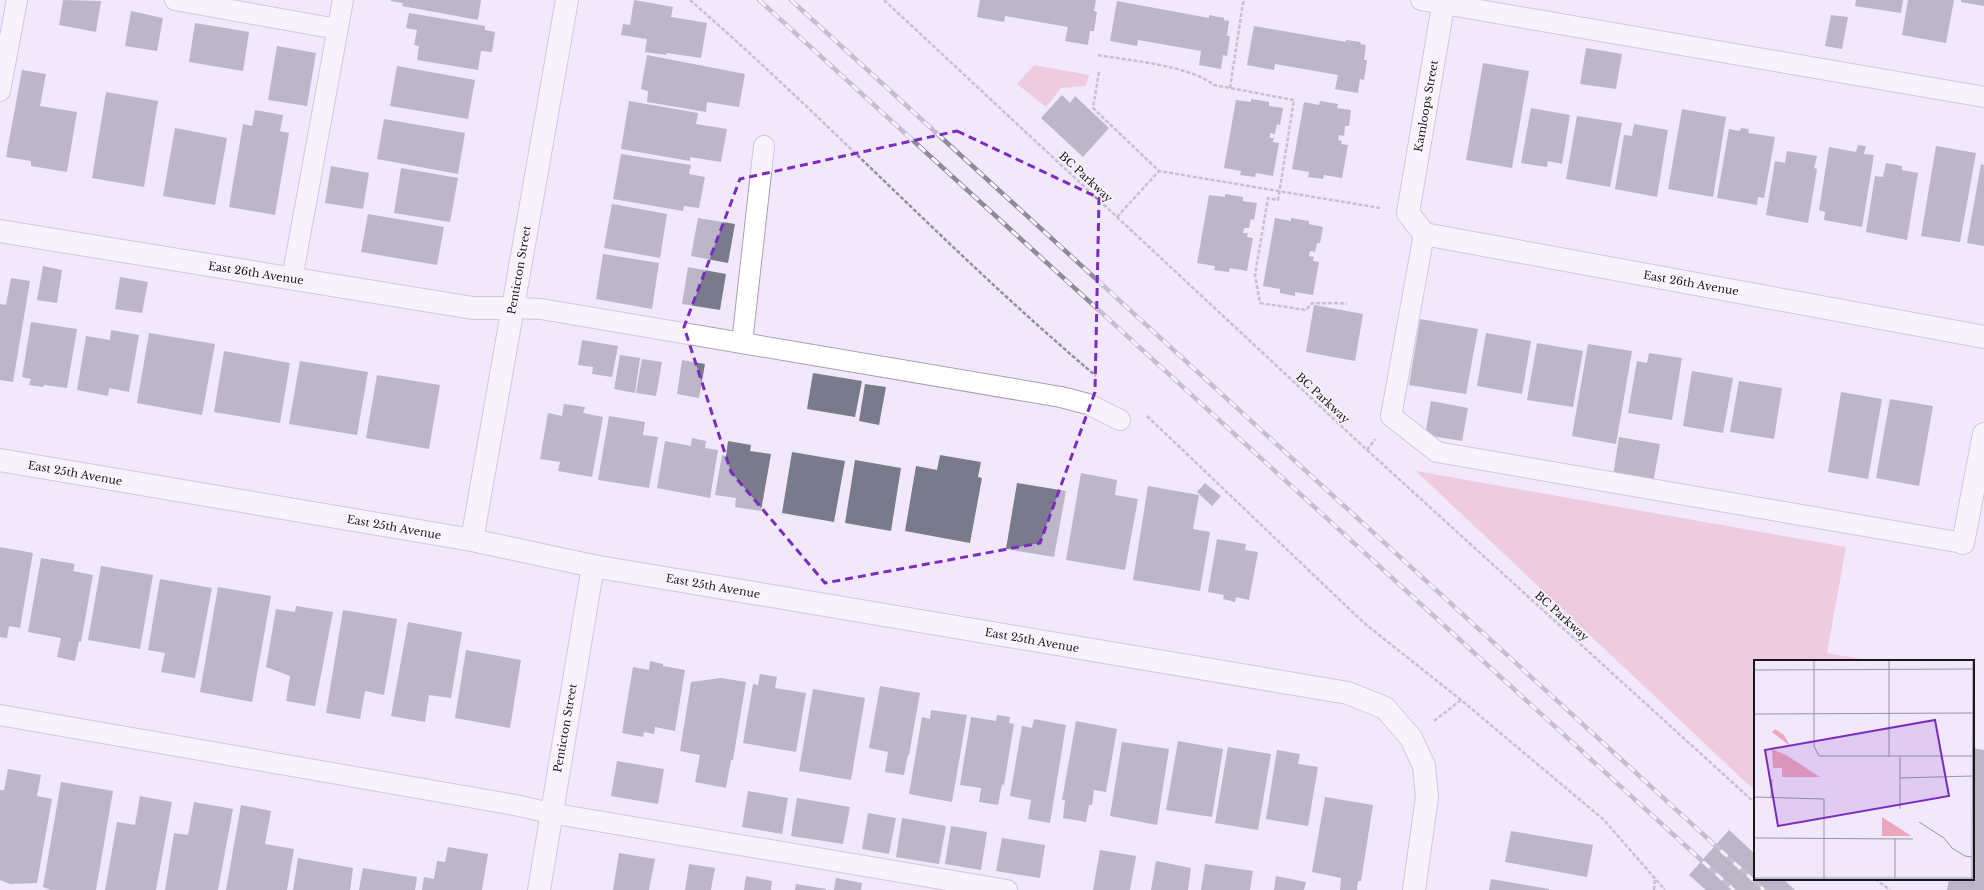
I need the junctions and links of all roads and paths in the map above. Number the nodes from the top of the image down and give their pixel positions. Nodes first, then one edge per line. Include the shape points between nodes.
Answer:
1 (17, 0) edge
2 (175, 0) edge
3 (342, 0) edge
4 (567, 0) edge
5 (690, 0) edge
6 (884, 0) edge
7 (1246, 0) edge
8 (1421, 0) edge
9 (1444, 2) edge
10 (337, 29) junction
11 (1098, 55) dead end
12 (1099, 72) dead end
13 (1230, 88) junction
14 (0, 91) edge
15 (1984, 97) edge
16 (764, 146) dead end
17 (1159, 171) junction
18 (1279, 192) junction
19 (1408, 213) junction
20 (1117, 217) junction
21 (0, 232) edge
22 (1424, 234) junction
23 (292, 279) junction
24 (1347, 304) dead end
25 (512, 308) junction
26 (1984, 337) edge
27 (742, 343) junction
28 (1093, 377) dead end
29 (1144, 414) dead end
30 (1120, 420) dead end
31 (1984, 434) edge
32 (0, 460) edge
33 (472, 540) junction
34 (1963, 543) joint
35 (593, 566) junction
36 (1461, 700) junction
37 (0, 715) edge
38 (1411, 738) junction
39 (1754, 802) edge
40 (550, 813) junction
41 (1655, 877) junction
42 (1876, 880) edge
43 (539, 890) edge
44 (1007, 890) edge
45 (1414, 890) edge
46 (1654, 890) edge
47 (1665, 890) edge
48 (1890, 890) edge

1 - 14 lane
2 - 10 lane
3 - 10 lane
4 - 25 street, Penticton Street
5 - 28 path via 735,39 1052,340 1100,379
6 - 20 path, BC Parkway
7 - 13 path via 1243,3
8 - 9 lane
9 - 15 lane
9 - 19 street, Kamloops Street
10 - 23 lane
11 - 13 path via 1188,71 1214,85
12 - 17 path via 1093,108
13 - 18 path via 1294,100
16 - 27 lane
17 - 18 path
17 - 20 path
18 - 19 path
18 - 24 path via 1278,200 1268,198 1254,276 1260,303 1306,310 1312,303
19 - 22 street
20 - 39 path, BC Parkway via 1373,455
21 - 23 street, East 26th Avenue
22 - 26 street, East 26th Avenue
22 - 34 lane via 1391,416 1436,452
23 - 25 street, East 26th Avenue via 473,308
25 - 27 lane via 542,309
25 - 33 street, Penticton Street
27 - 30 lane via 1061,397 1088,404
29 - 36 path via 1364,623
31 - 34 street
32 - 33 street, East 25th Avenue
33 - 35 street, East 25th Avenue
35 - 38 street, East 25th Avenue via 1348,693 1385,708
35 - 40 street, Penticton Street
36 - 38 path
36 - 41 path via 1604,820
37 - 40 lane
38 - 45 street via 1424,766 1427,797
40 - 43 street, Penticton Street
40 - 44 lane
41 - 46 path
41 - 47 path
42 - 48 path

